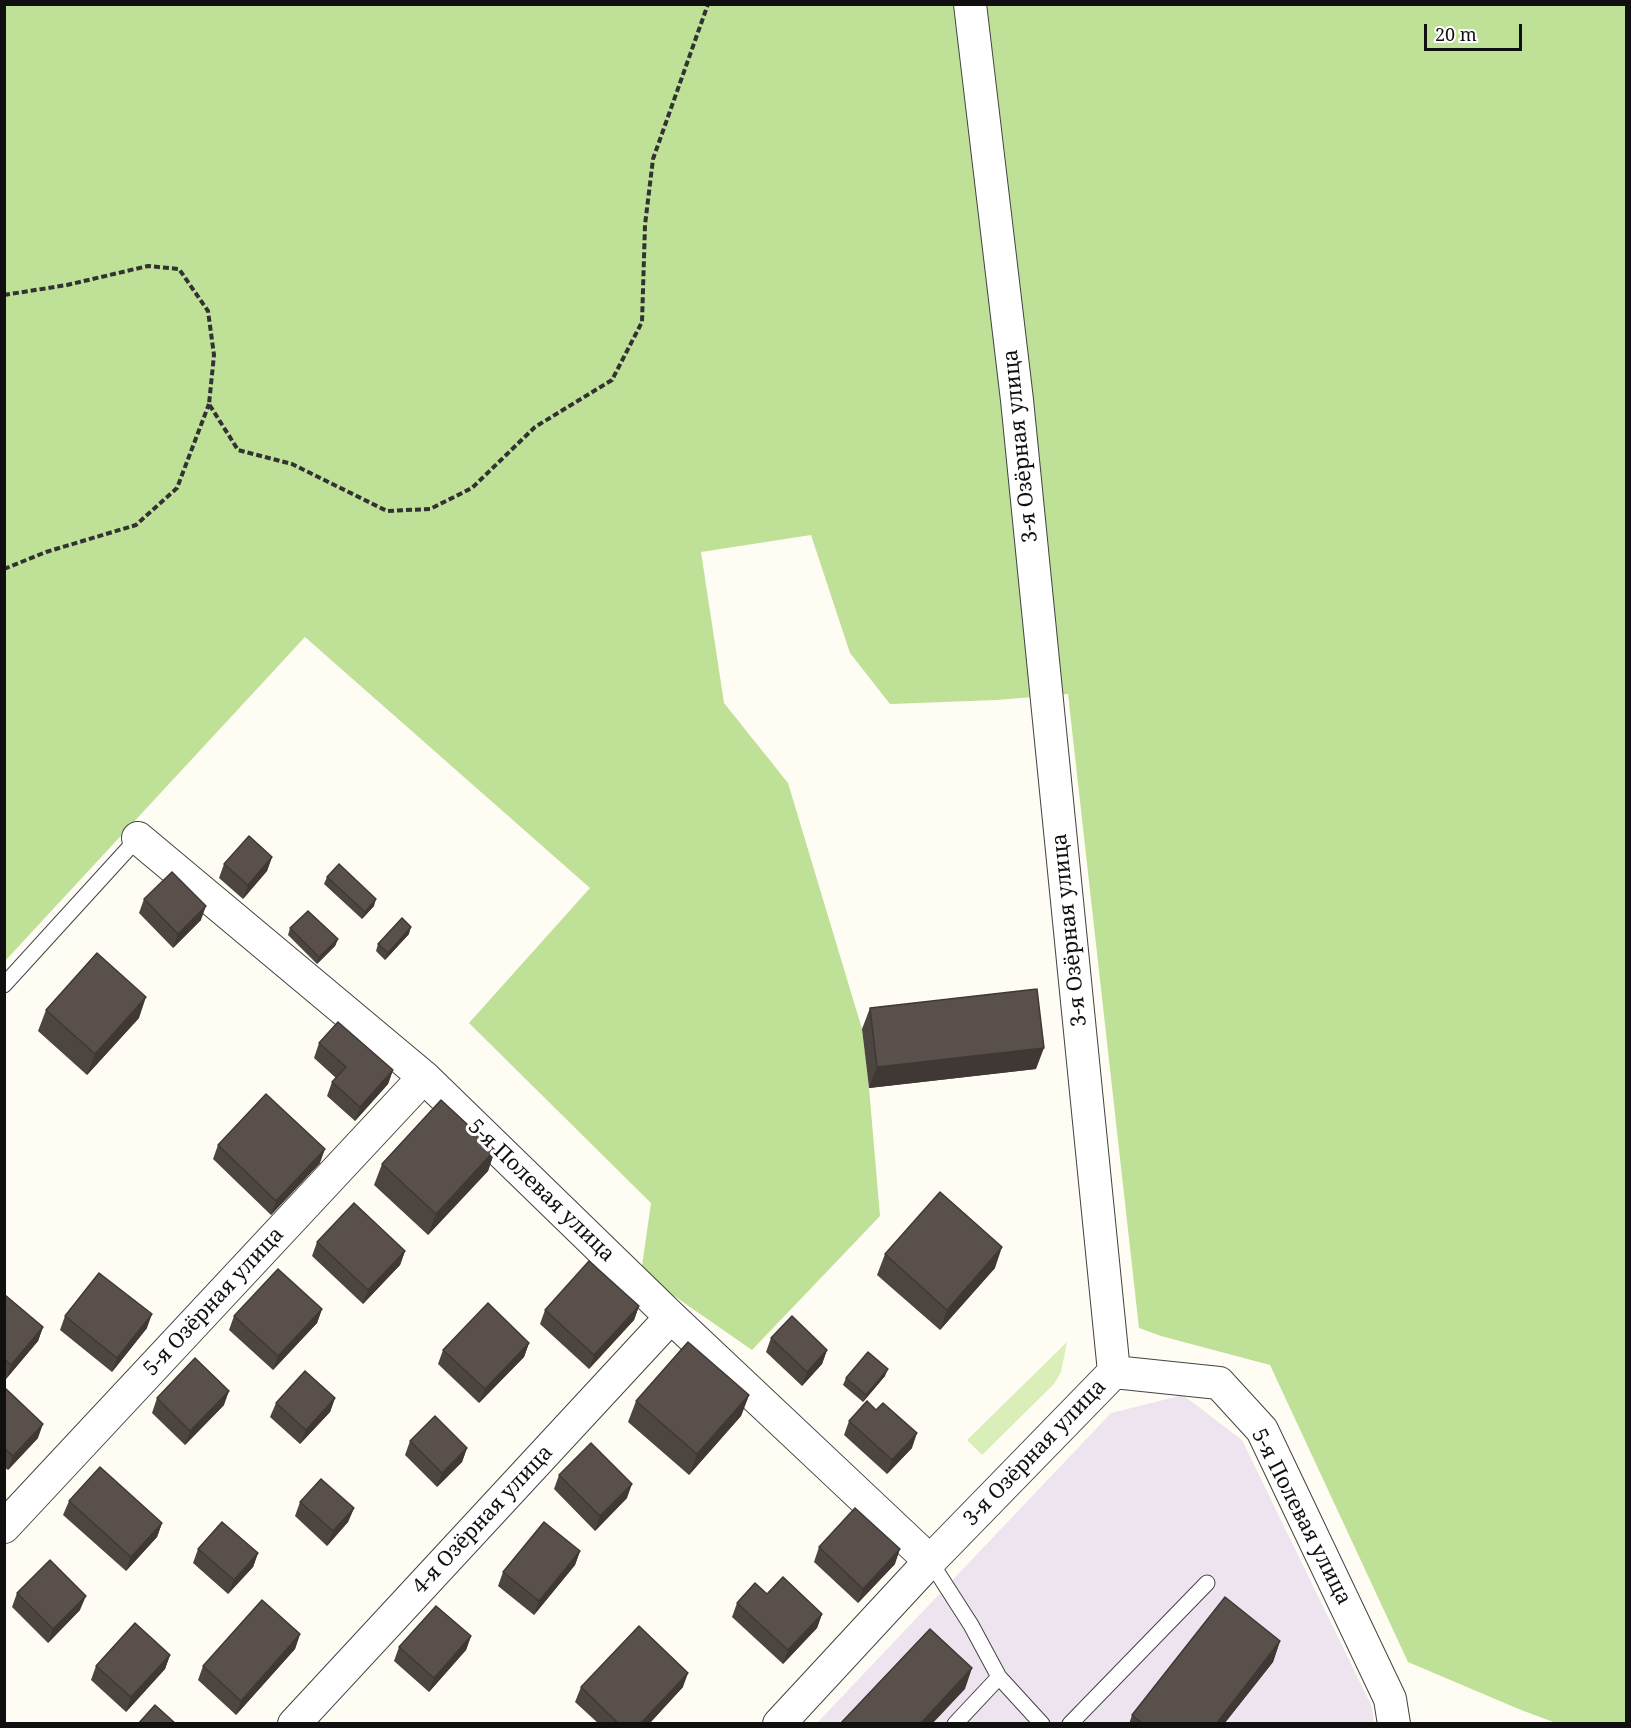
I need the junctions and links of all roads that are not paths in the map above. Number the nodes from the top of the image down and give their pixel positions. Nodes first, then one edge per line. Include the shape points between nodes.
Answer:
1 (970, 4) edge
2 (138, 838) joint
3 (4, 985) edge
4 (423, 1077) junction
5 (671, 1317) junction
6 (1114, 1372) junction
7 (4, 1527) edge
8 (930, 1561) junction
9 (1207, 1583) dead end
10 (999, 1677) junction
11 (294, 1724) edge
12 (779, 1724) edge
13 (955, 1724) edge
14 (1042, 1724) edge
15 (1070, 1724) edge
16 (1394, 1724) edge

1 - 6 street, 3-я Озёрная улица via 1017,400
2 - 3 lane
2 - 4 street, 5-я Полевая улица
4 - 5 street, 5-я Полевая улица
4 - 7 street, 5-я Озёрная улица
5 - 8 street, 5-я Полевая улица
5 - 11 street, 4-я Озёрная улица
6 - 8 street, 3-я Озёрная улица
6 - 16 street, 5-я Полевая улица via 1219,1383 1262,1430 1390,1699
8 - 10 lane
8 - 12 street, 3-я Озёрная улица
9 - 15 lane
10 - 13 lane
10 - 14 lane

